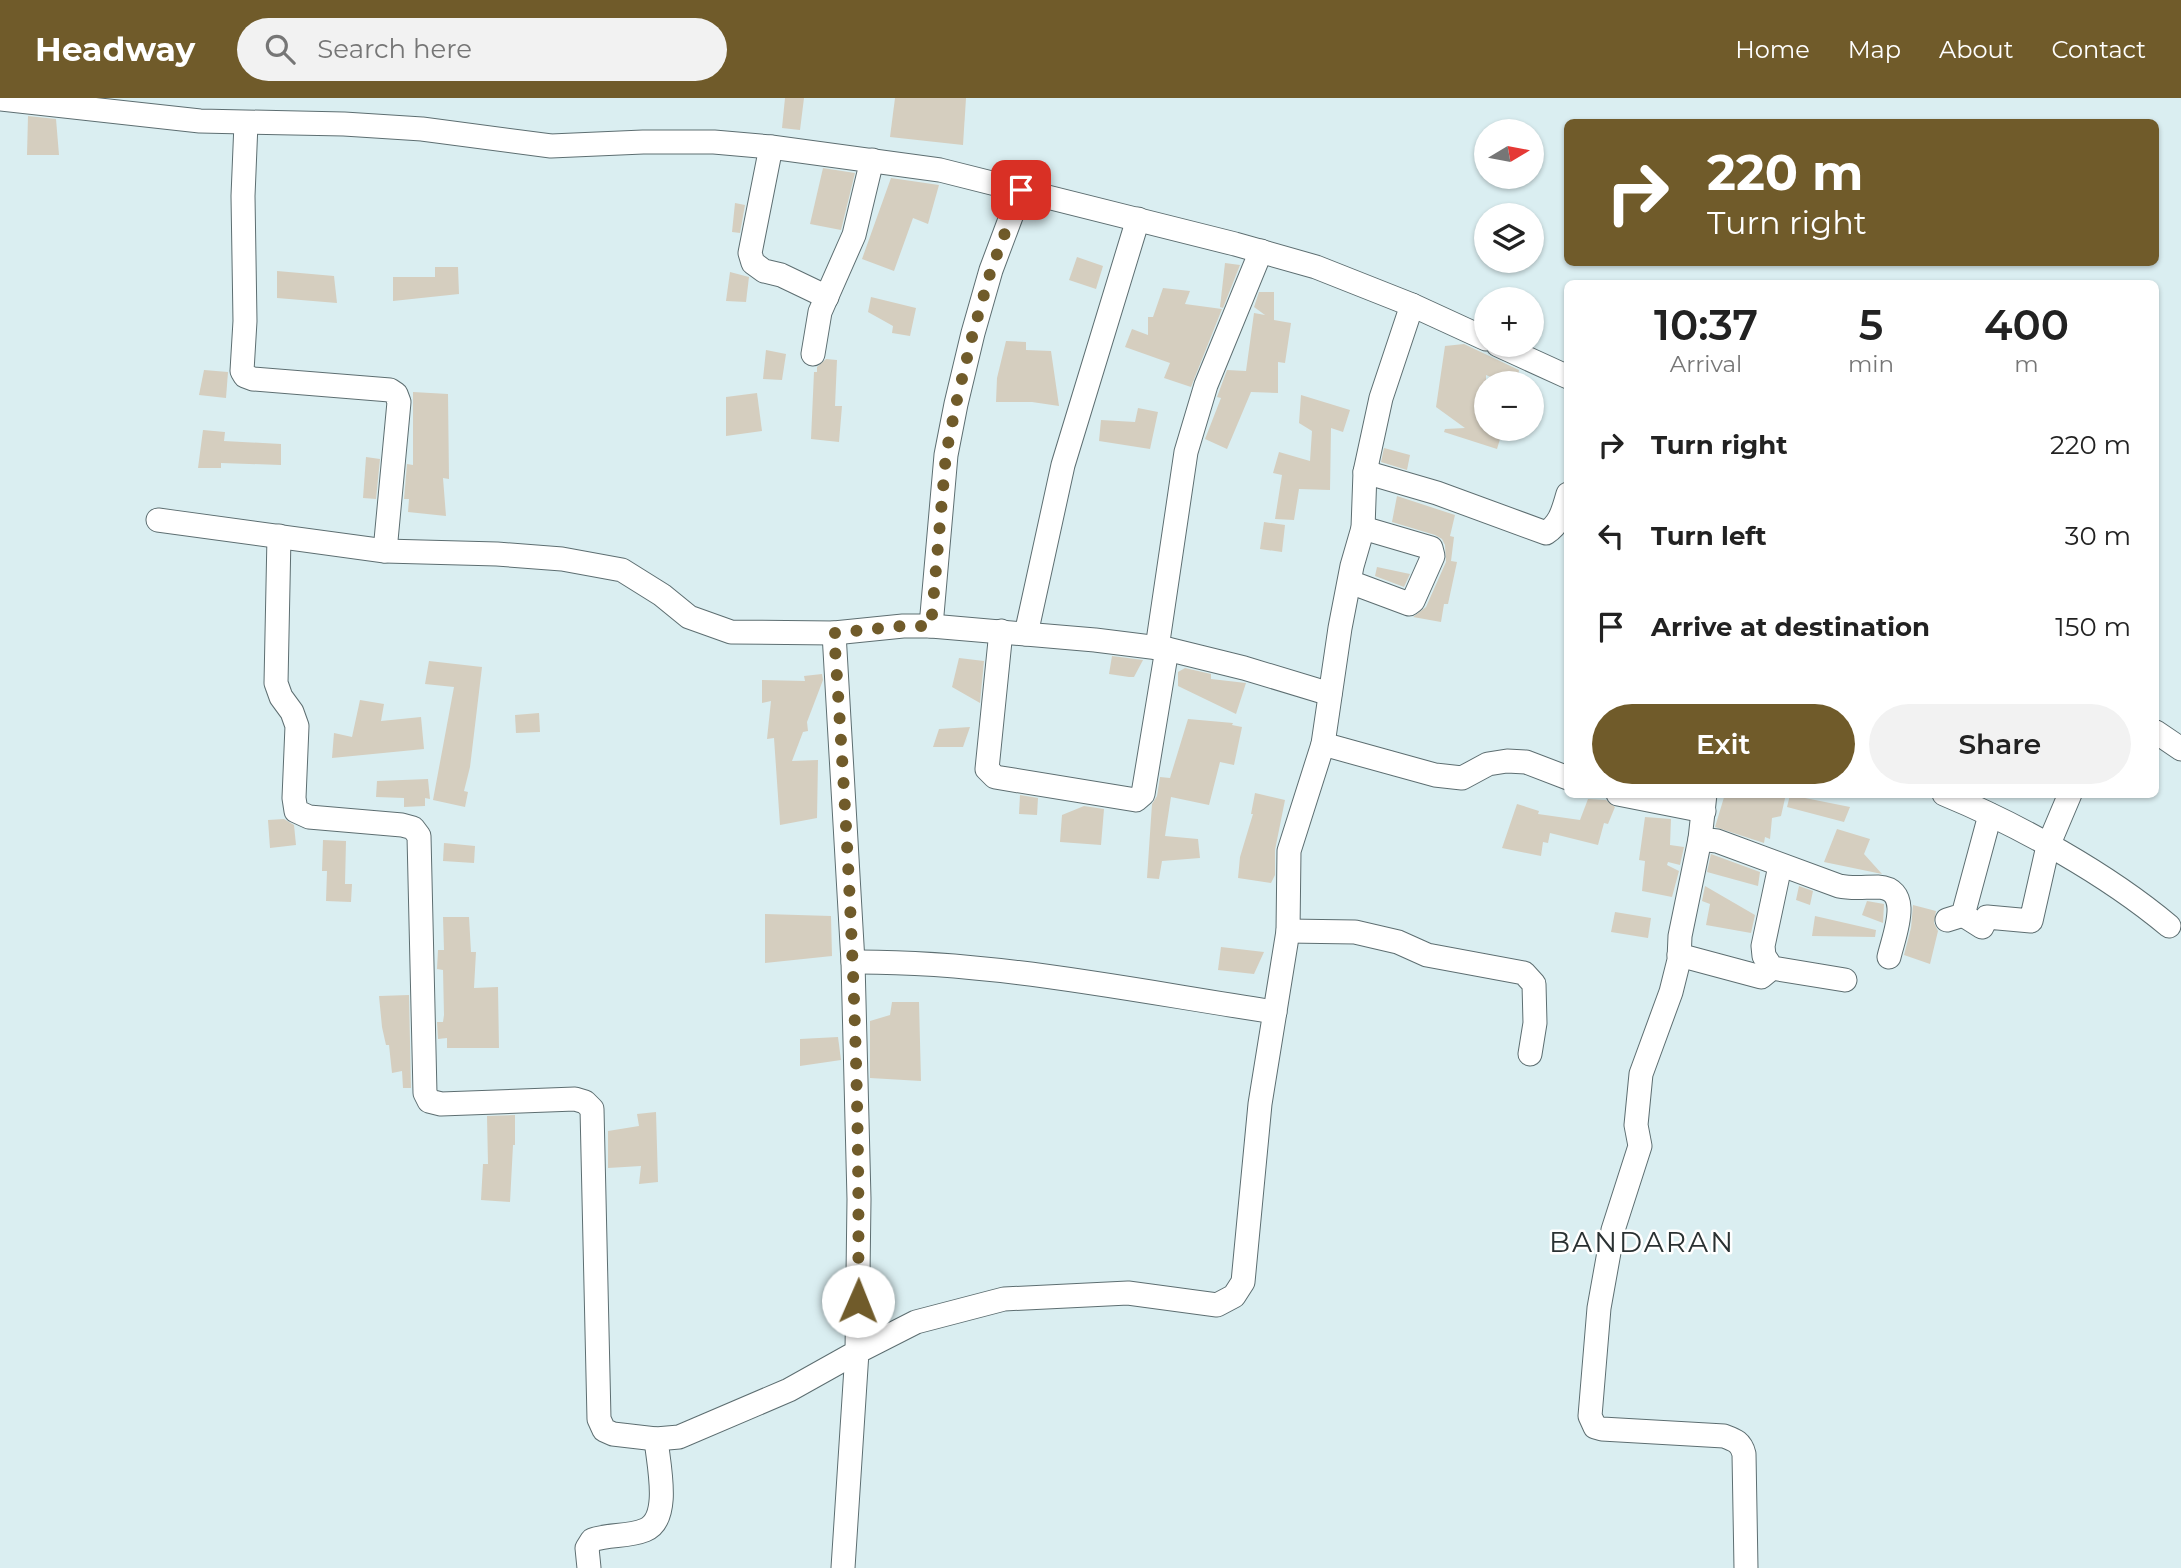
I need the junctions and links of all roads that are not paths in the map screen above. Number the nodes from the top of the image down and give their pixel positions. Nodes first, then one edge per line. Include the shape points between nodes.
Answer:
1 (0, 99) edge
2 (246, 123) junction
3 (771, 147) junction
4 (872, 160) junction
5 (1021, 190) junction
6 (1138, 219) junction
7 (1261, 251) junction
8 (827, 297) junction
9 (1412, 305) junction
10 (1474, 333) edge
11 (813, 354) dead end
12 (1524, 357) edge
13 (1564, 375) edge
14 (1365, 472) junction
15 (1564, 506) edge
16 (158, 520) dead end
17 (1363, 528) junction
18 (279, 536) junction
19 (385, 551) junction
20 (1350, 582) junction
21 (931, 626) junction
22 (1001, 631) junction
23 (834, 633) junction
24 (1026, 634) junction
25 (1162, 648) junction
26 (1330, 694) junction
27 (2159, 734) edge
28 (1323, 744) junction
29 (2181, 749) edge
30 (1564, 776) edge
31 (1657, 798) edge
32 (1953, 798) edge
33 (2068, 798) edge
34 (1705, 803) edge
35 (1990, 815) junction
36 (1700, 839) junction
37 (2048, 846) junction
38 (1780, 866) junction
39 (2169, 926) dead end
40 (1288, 931) junction
41 (1679, 955) junction
42 (1889, 957) dead end
43 (853, 962) junction
44 (1772, 968) junction
45 (1845, 981) dead end
46 (1275, 1012) junction
47 (1530, 1054) dead end
48 (857, 1352) junction
49 (656, 1439) junction
50 (589, 1568) edge
51 (843, 1568) edge
52 (1745, 1568) edge

1 - 2 street
2 - 3 street via 396,127 551,146 690,142
2 - 19 street via 242,371 253,379 396,394 400,402
3 - 4 street
3 - 8 street via 750,253 753,263
4 - 5 street via 940,170
4 - 8 street via 854,235
5 - 6 street
5 - 21 street via 973,333 946,454
6 - 7 street
6 - 24 street via 1063,465
7 - 9 street
7 - 25 street via 1206,385 1185,452
8 - 11 street
9 - 10 street
9 - 14 street via 1381,398
12 - 13 street
14 - 15 street via 1546,533 1554,528
14 - 17 street
16 - 18 street
17 - 20 street
17 - 20 street via 1431,548 1433,556 1409,604
18 - 19 street
18 - 49 street via 276,683 297,726 296,811 309,817 402,825 419,836 425,1093 429,1101 575,1099 592,1110 599,1419 612,1434
19 - 23 street via 562,559 622,570 689,617 732,632
20 - 26 street
21 - 22 street
21 - 23 street
22 - 24 street
22 - 25 street via 990,773 1136,800 1143,794
23 - 43 street
24 - 25 street
25 - 26 street
26 - 28 street
27 - 29 street
28 - 30 street via 1435,775 1462,778 1488,764 1507,761 1526,762
28 - 40 street via 1289,851
31 - 34 street
32 - 35 street
33 - 37 street
34 - 36 street
35 - 37 street
35 - 37 street via 1955,917 1982,928 1987,917 2031,920
36 - 38 street via 1717,841
36 - 41 street
37 - 39 street via 2137,899
38 - 42 street via 1839,886 1879,887 1895,894 1900,908
38 - 44 street via 1763,946
40 - 46 street
40 - 47 street via 1355,932 1427,954 1524,973 1534,984
41 - 44 street via 1761,977
41 - 52 street via 1642,1074 1636,1125 1640,1146 1613,1230 1599,1308 1590,1416 1595,1427 1602,1429 1724,1436 1741,1445
43 - 46 street via 906,962 1068,979
43 - 48 street via 859,1199
44 - 45 street
46 - 48 street via 1260,1104 1243,1282 1234,1296 1217,1305 1128,1293 1003,1299 916,1322
48 - 49 street via 789,1390 678,1437
48 - 51 street
49 - 50 street via 662,1505 657,1521 646,1529 592,1540 587,1548

